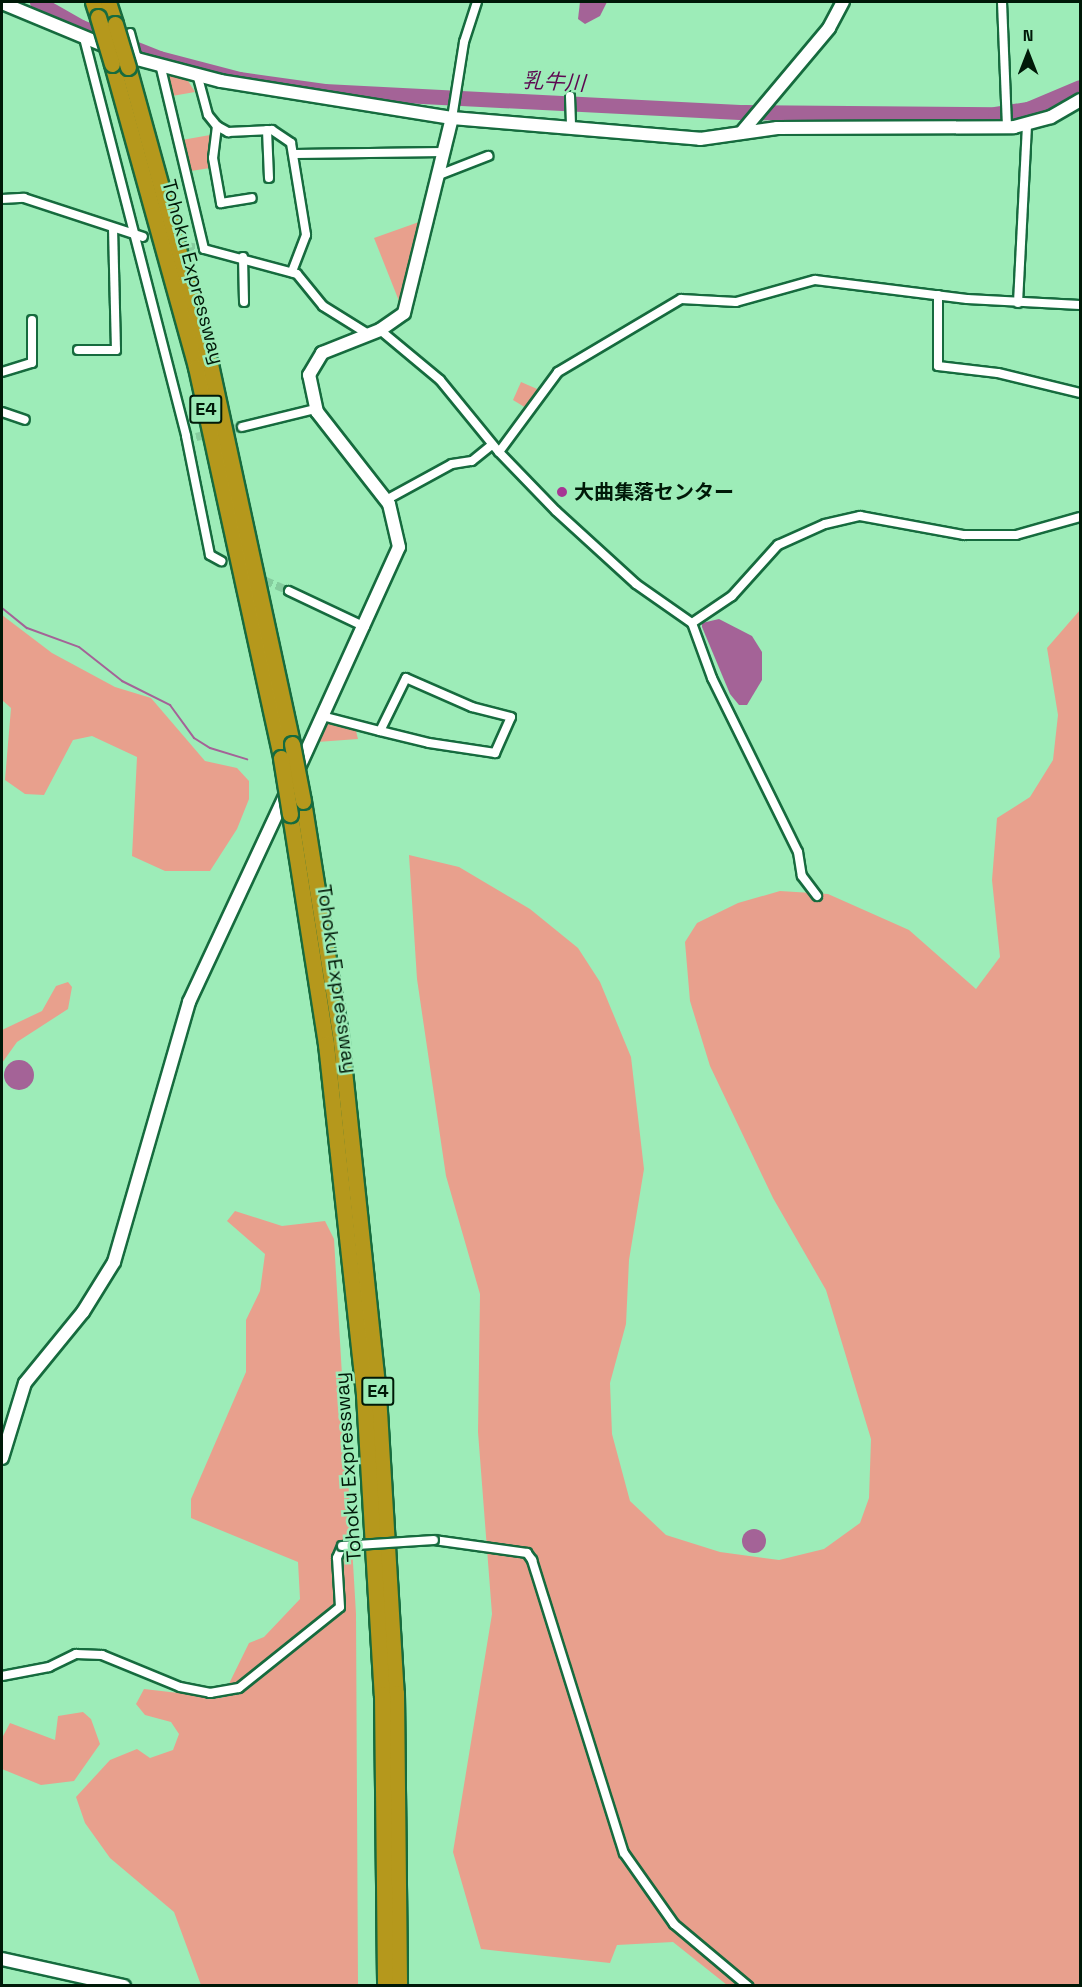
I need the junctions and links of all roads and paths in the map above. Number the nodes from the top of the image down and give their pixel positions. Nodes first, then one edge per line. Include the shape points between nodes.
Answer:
1 (93, 2) edge
2 (108, 2) edge
3 (477, 2) edge
4 (843, 2) edge
5 (1002, 2) edge
6 (3, 6) edge
7 (130, 33) dead end
8 (84, 38) junction
9 (134, 60) junction
10 (160, 63) junction
11 (197, 74) junction
12 (570, 96) dead end
13 (1080, 100) edge
14 (452, 112) junction
15 (570, 122) junction
16 (1027, 123) junction
17 (217, 126) junction
18 (1007, 126) junction
19 (267, 130) junction
20 (741, 133) junction
21 (444, 152) junction
22 (295, 154) junction
23 (488, 156) dead end
24 (438, 175) junction
25 (269, 177) dead end
26 (252, 198) dead end
27 (2, 199) edge
28 (113, 229) junction
29 (138, 236) junction
30 (243, 257) junction
31 (292, 272) junction
32 (938, 295) junction
33 (244, 302) dead end
34 (1018, 303) junction
35 (1080, 305) edge
36 (32, 320) dead end
37 (374, 332) junction
38 (78, 350) dead end
39 (2, 372) edge
40 (1080, 393) edge
41 (315, 409) junction
42 (2, 412) edge
43 (25, 420) dead end
44 (242, 427) tunnel mouth
45 (492, 444) junction
46 (499, 452) junction
47 (386, 500) junction
48 (1080, 517) edge
49 (221, 561) dead end
50 (289, 591) tunnel mouth
51 (692, 622) junction
52 (365, 627) junction
53 (322, 716) junction
54 (380, 730) junction
55 (817, 896) dead end
56 (2, 1458) edge
57 (2, 1676) edge
58 (2, 1959) edge
59 (124, 1986) edge
60 (386, 1986) edge
61 (399, 1986) edge
62 (748, 1986) edge

1 - 60 highway, Tohoku Expressway / E4, bridge via 196,368 281,758 327,1044 364,1395 382,1694
2 - 9 highway, Tohoku Expressway / E4, bridge
3 - 14 street
4 - 20 street via 829,28
5 - 18 street
6 - 8 street
7 - 9 street
8 - 9 street
8 - 29 street
9 - 10 street
9 - 61 highway, Tohoku Expressway / E4, bridge via 210,364 292,744 341,1042 379,1405 396,1693
10 - 11 street
10 - 30 street via 204,249
11 - 14 street
11 - 17 street via 208,116
12 - 15 street
13 - 16 street
14 - 15 street
14 - 21 street
15 - 20 street via 700,139
16 - 18 street
16 - 34 street
17 - 19 street via 228,132
17 - 26 street via 213,158 221,203
18 - 20 street via 777,128
19 - 22 street via 282,134
19 - 25 street
21 - 22 street
21 - 24 street
22 - 31 street via 306,235
23 - 24 street
24 - 37 street via 410,302 404,313
27 - 28 street via 24,198
28 - 29 street
28 - 38 street via 116,350
29 - 49 street via 191,437 210,555
30 - 31 street
30 - 33 street
31 - 37 street via 323,306
32 - 34 street
32 - 40 street via 938,366 998,373
32 - 46 street via 815,279 736,302 667,303 558,372
34 - 35 street
36 - 39 street via 32,363
37 - 41 street via 322,352 314,362 309,397
37 - 45 street via 440,380
41 - 44 street
41 - 47 street
42 - 43 street
45 - 46 street
45 - 47 street via 472,461 452,464
46 - 51 street via 636,584
47 - 52 street via 399,527 399,547
48 - 51 street via 1016,536 964,535 860,516 825,524 778,545 732,596
50 - 52 street
51 - 55 street via 712,678 798,852 802,876
52 - 53 street
53 - 54 street
53 - 56 street via 189,1002 114,1262 83,1312 25,1383
54 - 54 street via 495,753 511,717 472,707 406,678
57 - 62 street, bridge via 85,1654 102,1655 180,1687 210,1693 239,1688 340,1607 337,1558 342,1546 434,1540 527,1553 624,1853 674,1924
58 - 59 street

